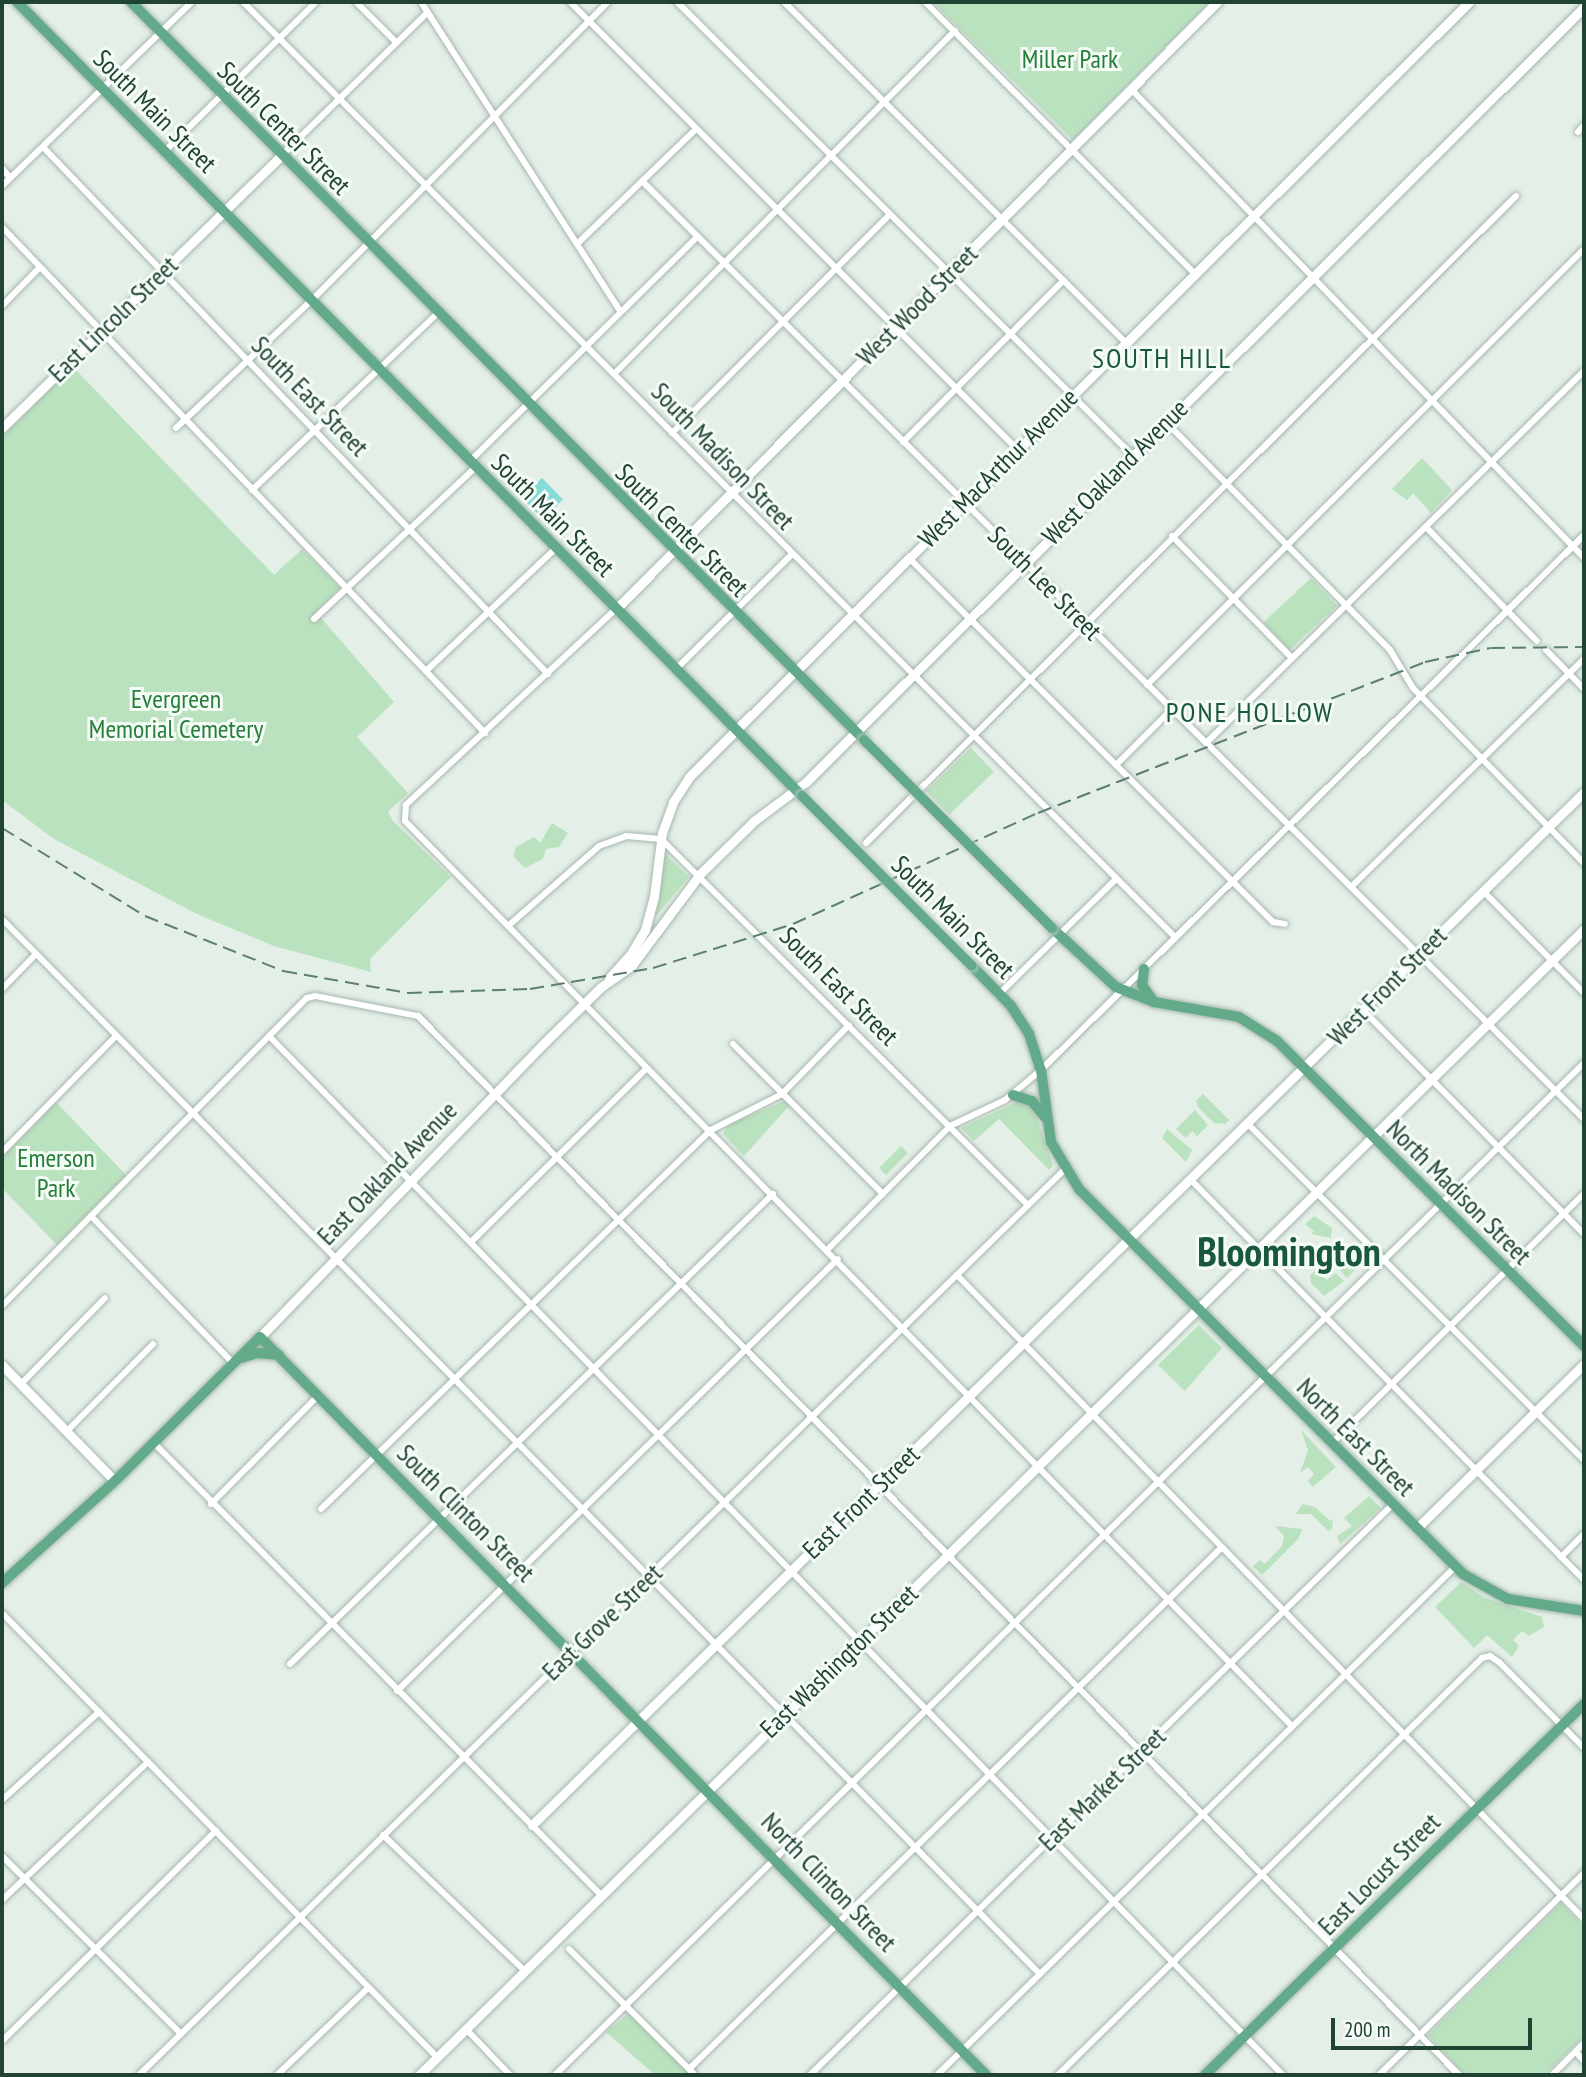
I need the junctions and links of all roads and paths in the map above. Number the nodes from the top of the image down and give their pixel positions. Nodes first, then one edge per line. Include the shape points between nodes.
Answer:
1 (17, 2) edge
2 (131, 2) edge
3 (192, 2) edge
4 (243, 2) edge
5 (316, 2) edge
6 (356, 2) edge
7 (421, 2) edge
8 (569, 2) edge
9 (608, 2) edge
10 (677, 2) edge
11 (784, 2) edge
12 (925, 2) edge
13 (1217, 2) edge
14 (1469, 2) edge
15 (1583, 4) edge
16 (427, 13) junction
17 (589, 20) junction
18 (954, 32) junction
19 (161, 33) junction
20 (279, 38) junction
21 (396, 42) junction
22 (104, 89) junction
23 (1131, 89) junction
24 (222, 95) junction
25 (339, 99) junction
26 (885, 102) junction
27 (492, 116) junction
28 (1584, 125) edge
29 (696, 129) junction
30 (1578, 132) dead end
31 (43, 147) junction
32 (1071, 149) junction
33 (165, 151) junction
34 (282, 155) junction
35 (831, 156) junction
36 (2, 168) edge
37 (10, 178) junction
38 (642, 181) junction
39 (424, 185) junction
40 (2, 186) edge
41 (1516, 196) dead end
42 (225, 211) junction
43 (779, 211) junction
44 (1252, 214) junction
45 (889, 215) junction
46 (1002, 219) junction
47 (2, 227) edge
48 (697, 237) junction
49 (367, 243) junction
50 (578, 244) junction
51 (1584, 249) edge
52 (726, 265) junction
53 (40, 267) junction
54 (836, 269) junction
55 (162, 272) junction
56 (1193, 272) junction
57 (949, 273) junction
58 (1311, 275) junction
59 (1064, 280) junction
60 (312, 300) junction
61 (2, 306) edge
62 (620, 311) junction
63 (437, 314) junction
64 (783, 322) junction
65 (895, 327) junction
66 (101, 330) junction
67 (1010, 333) junction
68 (1373, 338) junction
69 (1124, 341) junction
70 (585, 345) junction
71 (247, 360) junction
72 (380, 370) junction
73 (1584, 371) edge
74 (614, 374) junction
75 (842, 381) junction
76 (956, 388) junction
77 (1070, 395) junction
78 (1433, 401) junction
79 (527, 404) junction
80 (186, 419) junction
81 (1165, 421) junction
82 (2, 428) edge
83 (176, 428) dead end
84 (315, 431) junction
85 (672, 433) junction
86 (903, 442) junction
87 (1017, 449) junction
88 (1132, 455) junction
89 (1492, 462) junction
90 (473, 464) junction
91 (1226, 484) junction
92 (253, 490) junction
93 (731, 492) junction
94 (964, 503) junction
95 (1426, 527) junction
96 (409, 530) junction
97 (1584, 535) edge
98 (1172, 536) junction
99 (1286, 544) junction
100 (1573, 546) junction
101 (556, 548) junction
102 (674, 551) junction
103 (791, 555) junction
104 (909, 558) junction
105 (1584, 558) edge
106 (1024, 562) junction
107 (347, 588) junction
108 (1234, 598) junction
109 (1347, 605) junction
110 (617, 608) junction
111 (1507, 610) junction
112 (734, 611) junction
113 (488, 612) junction
114 (851, 615) junction
115 (969, 618) junction
116 (314, 619) dead end
117 (1084, 623) junction
118 (1537, 641) dead end
119 (1546, 650) dead end
120 (1292, 658) junction
121 (1584, 659) edge
122 (677, 668) junction
123 (426, 671) junction
124 (794, 672) junction
125 (548, 674) junction
126 (1569, 674) junction
127 (912, 676) junction
128 (1029, 678) junction
129 (1147, 685) junction
130 (1584, 689) edge
131 (1420, 695) junction
132 (1172, 709) junction
133 (737, 729) junction
134 (855, 732) junction
135 (485, 733) junction
136 (972, 736) junction
137 (1206, 743) junction
138 (1482, 760) junction
139 (1116, 765) junction
140 (1584, 792) edge
141 (799, 793) junction
142 (1290, 826) junction
143 (1548, 827) junction
144 (661, 839) junction
145 (866, 843) dead end
146 (1584, 863) edge
147 (700, 874) junction
148 (1116, 879) junction
149 (1233, 881) junction
150 (1351, 887) junction
151 (1483, 891) junction
152 (2, 919) edge
153 (1285, 924) dead end
154 (509, 926) junction
155 (1584, 929) edge
156 (1056, 932) junction
157 (1175, 937) junction
158 (36, 954) junction
159 (1420, 954) junction
160 (1552, 960) junction
161 (1144, 969) junction
162 (601, 987) junction
163 (2, 989) edge
164 (1122, 990) junction
165 (1000, 993) junction
166 (1584, 993) edge
167 (1154, 1002) junction
168 (584, 1004) junction
169 (1363, 1010) junction
170 (1488, 1024) junction
171 (849, 1025) junction
172 (116, 1036) junction
173 (269, 1036) junction
174 (733, 1044) dead end
175 (1584, 1063) edge
176 (1305, 1067) junction
177 (647, 1068) junction
178 (1041, 1070) junction
179 (1430, 1079) junction
180 (1556, 1091) junction
181 (496, 1093) junction
182 (782, 1094) junction
183 (1013, 1095) junction
184 (192, 1113) junction
185 (1045, 1117) junction
186 (1584, 1119) edge
187 (1247, 1123) junction
188 (950, 1126) junction
189 (711, 1130) junction
190 (1373, 1135) junction
191 (2, 1139) edge
192 (8, 1146) junction
193 (1498, 1147) junction
194 (2, 1152) edge
195 (557, 1157) junction
196 (1065, 1169) junction
197 (411, 1179) junction
198 (1190, 1179) junction
199 (1316, 1192) junction
200 (773, 1194) junction
201 (883, 1194) junction
202 (1584, 1194) edge
203 (1441, 1203) junction
204 (1028, 1205) junction
205 (1564, 1214) junction
206 (91, 1216) junction
207 (619, 1220) junction
208 (1584, 1234) edge
209 (1129, 1239) junction
210 (471, 1242) junction
211 (828, 1249) junction
212 (1259, 1249) junction
213 (335, 1256) junction
214 (838, 1259) junction
215 (1383, 1260) junction
216 (1507, 1270) junction
217 (957, 1275) junction
218 (682, 1283) junction
219 (106, 1298) dead end
220 (2, 1306) edge
221 (533, 1306) junction
222 (1197, 1309) junction
223 (1326, 1316) junction
224 (904, 1325) junction
225 (1449, 1326) junction
226 (260, 1336) junction
227 (1022, 1343) junction
228 (153, 1344) dead end
229 (1584, 1346) edge
230 (746, 1348) junction
231 (278, 1355) junction
232 (235, 1361) junction
233 (1584, 1364) edge
234 (2, 1365) edge
235 (593, 1368) junction
236 (1265, 1376) junction
237 (452, 1377) junction
238 (21, 1384) junction
239 (1390, 1386) junction
240 (970, 1394) junction
241 (319, 1395) junction
242 (1535, 1411) junction
243 (1091, 1413) junction
244 (812, 1415) junction
245 (67, 1431) junction
246 (658, 1435) junction
247 (517, 1442) junction
248 (154, 1443) junction
249 (1332, 1443) junction
250 (377, 1452) junction
251 (1584, 1460) edge
252 (1038, 1465) junction
253 (1475, 1471) junction
254 (115, 1481) junction
255 (1157, 1483) junction
256 (879, 1484) junction
257 (723, 1502) junction
258 (211, 1504) junction
259 (1393, 1504) junction
260 (582, 1508) junction
261 (321, 1509) dead end
262 (440, 1517) junction
263 (1418, 1528) junction
264 (1105, 1533) junction
265 (1584, 1534) edge
266 (1221, 1548) junction
267 (947, 1554) junction
268 (1562, 1557) junction
269 (1455, 1567) junction
270 (790, 1571) junction
271 (649, 1576) junction
272 (1584, 1580) edge
273 (2, 1584) edge
274 (506, 1584) junction
275 (1168, 1600) junction
276 (1584, 1611) edge
277 (2, 1612) edge
278 (1283, 1612) junction
279 (1014, 1623) junction
280 (331, 1625) junction
281 (859, 1641) junction
282 (716, 1644) junction
283 (572, 1651) junction
284 (1231, 1663) junction
285 (290, 1664) dead end
286 (1345, 1675) junction
287 (1079, 1688) junction
288 (397, 1691) junction
289 (1584, 1704) edge
290 (926, 1710) junction
291 (99, 1712) junction
292 (784, 1715) junction
293 (640, 1720) junction
294 (1292, 1726) junction
295 (1562, 1726) junction
296 (1404, 1735) junction
297 (1584, 1748) edge
298 (1140, 1751) junction
299 (464, 1756) junction
300 (148, 1762) junction
301 (990, 1775) junction
302 (852, 1783) junction
303 (709, 1789) junction
304 (2, 1800) edge
305 (1476, 1808) junction
306 (1203, 1814) junction
307 (532, 1825) junction
308 (216, 1831) junction
309 (383, 1835) junction
310 (1052, 1838) junction
311 (915, 1847) junction
312 (2, 1856) edge
313 (776, 1857) junction
314 (1584, 1873) edge
315 (1262, 1876) junction
316 (24, 1879) junction
317 (601, 1895) junction
318 (1561, 1896) junction
319 (2, 1900) edge
320 (1114, 1901) junction
321 (978, 1910) junction
322 (300, 1917) junction
323 (1584, 1919) edge
324 (839, 1922) junction
325 (569, 1949) dead end
326 (1333, 1949) junction
327 (95, 1950) junction
328 (1172, 1963) junction
329 (525, 1971) junction
330 (1040, 1974) junction
331 (901, 1987) junction
332 (368, 1988) junction
333 (627, 2005) junction
334 (466, 2029) junction
335 (181, 2034) junction
336 (1244, 2036) junction
337 (1419, 2036) junction
338 (2, 2041) edge
339 (1584, 2043) edge
340 (962, 2050) junction
341 (1576, 2052) junction
342 (437, 2057) junction
343 (1584, 2061) edge
344 (689, 2069) junction
345 (139, 2075) edge
346 (277, 2075) edge
347 (419, 2075) edge
348 (510, 2075) edge
349 (555, 2075) edge
350 (695, 2075) edge
351 (810, 2075) edge
352 (937, 2075) edge
353 (986, 2075) edge
354 (1058, 2075) edge
355 (1205, 2075) edge
356 (1283, 2075) edge
357 (1379, 2075) edge
358 (1459, 2075) edge
359 (1552, 2075) edge

1 - 22 main road, South Main Street
2 - 19 main road, South Center Street
3 - 19 street
4 - 20 street, South Madison Street
5 - 20 street
6 - 21 street
7 - 16 street
8 - 17 street
9 - 17 street
10 - 35 street
11 - 26 street
12 - 18 street
13 - 23 main road, West Wood Street
14 - 44 main road, West MacArthur Avenue
15 - 58 main road, West Oakland Avenue
16 - 21 street
16 - 27 street
17 - 27 street
17 - 29 street
18 - 26 street
18 - 32 street
19 - 22 street
19 - 24 main road, South Center Street
20 - 24 street
20 - 25 street, South Madison Street
21 - 25 street
22 - 31 street
22 - 33 main road, South Main Street
23 - 32 main road, West Wood Street
23 - 44 street
24 - 33 street
24 - 34 main road, South Center Street
25 - 34 street
25 - 39 street, South Madison Street
26 - 35 street
26 - 46 street
27 - 39 street
27 - 50 street
28 - 30 street
29 - 38 street
29 - 43 street
31 - 37 street
31 - 55 street, South East Street
32 - 46 main road, West Wood Street
32 - 56 street
33 - 42 main road, South Main Street
34 - 42 main road, East Lincoln Street
34 - 49 main road, South Center Street
35 - 43 street
35 - 45 street
36 - 37 street
37 - 40 street
38 - 48 street, South Lee Street
38 - 50 street
39 - 49 street
39 - 70 street, South Madison Street
41 - 68 street
42 - 55 main road, East Lincoln Street
42 - 60 main road, South Main Street
43 - 52 street
43 - 54 street
44 - 56 main road, West MacArthur Avenue
44 - 58 street
45 - 54 street
45 - 57 street
46 - 57 main road, West Wood Street
46 - 59 street
47 - 53 street
48 - 52 street, South Lee Street
48 - 62 street
49 - 60 street
49 - 63 main road, South Center Street
50 - 62 street
51 - 78 street
52 - 64 street, South Lee Street
52 - 74 street
53 - 61 street
53 - 66 street
54 - 64 street
54 - 65 street
55 - 66 main road, East Lincoln Street
55 - 71 street, South East Street
56 - 69 main road, West MacArthur Avenue
57 - 65 main road, West Wood Street
57 - 67 street
58 - 68 street
58 - 81 main road, West Oakland Avenue
59 - 67 street
59 - 69 street
60 - 71 street
60 - 72 main road, South Main Street
62 - 70 street
63 - 72 street
63 - 79 main road, South Center Street
64 - 75 street, South Lee Street
64 - 85 street
65 - 75 main road, West Wood Street
65 - 76 street
66 - 80 street
66 - 82 main road, East Lincoln Street
67 - 76 street
67 - 77 street
68 - 78 street
68 - 91 street
69 - 77 main road, West MacArthur Avenue
70 - 74 street, South Madison Street
70 - 79 street
71 - 80 street
71 - 84 street, South East Street
72 - 84 street
72 - 90 main road, South Main Street
73 - 89 street
74 - 85 street, South Madison Street
75 - 86 street, South Lee Street
75 - 93 main road, West Wood Street
76 - 86 street
76 - 87 street
77 - 87 main road, West MacArthur Avenue
77 - 88 street
78 - 89 street
78 - 99 street
79 - 90 street
79 - 102 main road, South Center Street
80 - 83 street
80 - 92 street
81 - 88 main road, West Oakland Avenue
81 - 91 street
84 - 92 street
84 - 96 street, South East Street
85 - 93 street, South Madison Street
86 - 94 street, South Lee Street
87 - 94 main road, West MacArthur Avenue
88 - 106 main road, West Oakland Avenue
89 - 95 street
89 - 100 street
90 - 96 street
90 - 101 main road, South Main Street
91 - 98 street
91 - 99 street
92 - 107 street
93 - 102 main road, West Wood Street
93 - 103 street, South Madison Street
94 - 104 main road, West MacArthur Avenue
94 - 106 street, South Lee Street
95 - 109 street
95 - 111 street
96 - 107 street
96 - 113 street, South East Street
97 - 100 street
98 - 108 street
98 - 117 street
99 - 108 street
99 - 109 street
100 - 105 street
100 - 111 street
101 - 110 main road, South Main Street
101 - 113 street
102 - 110 main road, West Wood Street
102 - 112 main road, South Center Street
103 - 112 street
103 - 114 street, South Madison Street
104 - 114 main road, West MacArthur Avenue
104 - 115 street
106 - 115 main road, West Oakland Avenue
106 - 117 street, South Lee Street
107 - 116 street
107 - 123 street
108 - 120 street
108 - 129 street
109 - 120 street
109 - 131 street via 1390,649 1403,676
110 - 122 main road, South Main Street
110 - 125 street
111 - 118 street
111 - 131 street
112 - 122 street
112 - 124 main road, South Center Street
113 - 123 street
113 - 125 street, South East Street
114 - 124 main road, West MacArthur Avenue
114 - 127 street, South Madison Street
115 - 127 main road, West Oakland Avenue
115 - 128 street
117 - 128 street
117 - 129 street, South Lee Street
119 - 126 street
120 - 137 street
121 - 126 street
122 - 133 main road, South Main Street
123 - 135 street
124 - 133 main road, West MacArthur Avenue
124 - 134 main road, South Center Street
125 - 135 street
126 - 130 street
126 - 138 street
127 - 134 main road, West Oakland Avenue
127 - 136 street, South Madison Street
128 - 136 street
128 - 139 street
129 - 132 street, South Lee Street
131 - 138 street
131 - 142 street
132 - 137 street, South Lee Street
132 - 139 street
133 - 141 main road, South Main Street
133 - 144 main road, West MacArthur Avenue via 683,785
134 - 141 main road, West Oakland Avenue
134 - 156 main road, South Center Street, bridge
135 - 154 street via 406,805 403,814
136 - 145 street
136 - 148 street, South Madison Street
137 - 142 street, South Lee Street
138 - 143 street
138 - 150 street
139 - 149 street
140 - 143 main road, West Front Street
141 - 147 main road, East Oakland Avenue via 754,821
141 - 165 main road, South Main Street, bridge
142 - 149 street
142 - 150 street, South Lee Street
143 - 146 street
143 - 151 main road, West Front Street
144 - 147 street, South East Street
144 - 154 street via 626,836 599,846
144 - 162 main road, West MacArthur Avenue via 645,930
147 - 162 main road, East Oakland Avenue via 668,911 641,955
147 - 171 street, South East Street
148 - 156 street
148 - 157 street, South Madison Street
149 - 153 street via 1273,922
149 - 157 street
150 - 159 street, South Lee Street
151 - 159 main road, West Front Street
151 - 160 street
152 - 158 street
154 - 168 street
155 - 160 main road, East Washington Street
156 - 164 main road, South Center Street via 1095,971
156 - 165 street
157 - 161 street
158 - 163 street
158 - 172 street
159 - 169 main road, West Front Street
159 - 170 street, South Lee Street
160 - 166 street
160 - 170 main road, East Washington Street
161 - 164 street
161 - 167 main road via 1142,985
162 - 168 main road, East Oakland Avenue
164 - 167 main road, South Center Street
164 - 178 street
165 - 178 main road, South Main Street via 1028,1033
167 - 176 main road, South Center Street via 1210,1009 1245,1020
168 - 177 street
168 - 181 main road, East Oakland Avenue
169 - 176 main road, West Front Street
169 - 179 street
170 - 179 main road, East Washington Street
170 - 180 street, South Lee Street
171 - 182 street
171 - 188 street, South East Street
172 - 184 street
172 - 192 street
173 - 181 street via 312,995 418,1016
173 - 184 street
173 - 197 street
174 - 182 street
175 - 180 street
176 - 187 main road, West Front Street
176 - 190 main road, North Madison Street
177 - 189 street
177 - 195 street
178 - 183 street
178 - 185 main road
179 - 190 main road, East Washington Street
179 - 193 street
180 - 186 street, South Lee Street
180 - 193 street
181 - 195 street
181 - 197 main road, East Oakland Avenue
182 - 189 street
182 - 201 street
183 - 185 main road via 1032,1101
183 - 188 street
184 - 206 street
184 - 213 street
185 - 196 main road
187 - 198 main road, West Front Street
187 - 199 street
188 - 201 street
188 - 204 street, South East Street
189 - 200 street
189 - 207 street
190 - 199 main road, East Washington Street
190 - 203 main road, North Madison Street
191 - 192 street
192 - 194 street
193 - 203 street
193 - 205 street
195 - 207 street
195 - 210 street
196 - 204 street, East Grove Street
196 - 209 main road
197 - 210 street
197 - 213 main road, East Oakland Avenue
198 - 209 main road, East Front Street
198 - 212 street
199 - 212 main road, East Washington Street
199 - 215 street
200 - 211 street
200 - 218 street
201 - 211 street
202 - 205 street
203 - 215 street
203 - 216 main road, North Madison Street
204 - 217 street, East Grove Street
205 - 208 street
205 - 216 street
206 - 220 street
206 - 232 street
207 - 218 street
207 - 221 street
209 - 222 main road, North East Street
209 - 227 main road, East Front Street
210 - 221 street
211 - 214 street
212 - 222 main road, East Washington Street
212 - 223 street
213 - 226 main road, East Oakland Avenue
213 - 237 street
214 - 224 street
214 - 230 street
215 - 223 street
215 - 225 street
216 - 225 street
216 - 229 main road, North Madison Street
217 - 224 street, East Grove Street
217 - 227 street
218 - 230 street
218 - 235 street
219 - 238 street
221 - 235 street
221 - 237 street
222 - 236 main road, North East Street
222 - 243 main road, East Washington Street
223 - 236 street
223 - 239 street
224 - 240 street
224 - 244 street, East Grove Street
225 - 239 street
225 - 242 street
226 - 231 main road, South Clinton Street
226 - 232 main road, East Oakland Avenue
227 - 240 main road, East Front Street
227 - 243 street
228 - 245 street
230 - 244 street
230 - 246 street
231 - 232 main road via 257,1353
231 - 241 main road, South Clinton Street
232 - 248 main road, East Oakland Avenue
233 - 242 main road
234 - 238 main road
235 - 246 street
235 - 247 street
236 - 249 main road, North East Street
236 - 255 street
237 - 247 street
237 - 250 street
238 - 245 main road
239 - 249 street
239 - 253 street
240 - 252 street
240 - 256 main road, East Front Street
241 - 250 main road, South Clinton Street
241 - 258 street
242 - 251 street
242 - 253 main road
243 - 252 main road, East Washington Street
243 - 255 street
244 - 256 street
244 - 257 street, East Grove Street
245 - 254 main road
246 - 257 street
246 - 260 street
247 - 260 street
247 - 262 street
248 - 254 main road, East Oakland Avenue
248 - 258 street
249 - 259 main road, North East Street
250 - 261 street
250 - 262 main road, South Clinton Street
252 - 264 street
252 - 267 main road, East Washington Street
253 - 263 main road
253 - 268 street
254 - 273 main road, East Oakland Avenue
255 - 264 street
255 - 266 street
256 - 267 street
256 - 270 main road, East Front Street
257 - 270 street
257 - 271 street, East Grove Street
258 - 280 street
259 - 263 main road, North East Street
259 - 278 street, East Market Street
260 - 271 street
260 - 274 street
262 - 274 main road, South Clinton Street
262 - 280 street
263 - 269 main road, North East Street
264 - 275 street
264 - 279 street
265 - 268 street
266 - 275 street
266 - 278 street
267 - 279 street
267 - 281 main road, East Washington Street
268 - 272 street
269 - 276 main road, North East Street via 1508,1599
269 - 286 street
270 - 281 street
270 - 282 main road, East Front Street
271 - 282 street
271 - 283 street, East Grove Street
274 - 283 main road, South Clinton Street
274 - 288 street
275 - 284 street
275 - 287 street
277 - 291 street
278 - 284 street, East Market Street
278 - 286 street
279 - 287 street
279 - 290 street
280 - 285 street
280 - 288 street
281 - 290 street
281 - 292 main road, East Washington Street
282 - 292 street
282 - 293 main road, East Front Street
283 - 293 main road, South Clinton Street
283 - 299 street, East Grove Street
284 - 294 street
284 - 298 street, East Market Street
286 - 294 street
286 - 296 street
287 - 298 street
287 - 301 street
288 - 299 street
289 - 295 main road, East Locust Street
290 - 301 street
290 - 302 street
291 - 300 street
291 - 304 street
292 - 302 street
292 - 303 main road, East Washington Street
293 - 303 main road, North Clinton Street
293 - 307 main road, East Front Street
294 - 306 street
295 - 296 street via 1490,1656 1479,1661
295 - 297 street
295 - 305 main road, East Locust Street
296 - 305 street
296 - 315 street
298 - 306 street
298 - 310 street, East Market Street
299 - 307 street
299 - 309 street, East Grove Street
300 - 308 street
300 - 316 street
301 - 310 street
301 - 311 street
302 - 311 street
302 - 313 street
303 - 313 main road, North Clinton Street
303 - 317 main road, East Washington Street
305 - 318 street
305 - 326 main road, East Locust Street
306 - 315 street
306 - 320 street
307 - 317 street
308 - 322 street
308 - 327 street
309 - 322 street, East Grove Street
309 - 329 street
310 - 320 street
310 - 321 street, East Market Street
311 - 321 street
311 - 324 street
312 - 316 street
313 - 324 main road, North Clinton Street
313 - 333 street
314 - 318 street
315 - 326 street
315 - 328 street
316 - 319 street
316 - 327 street
317 - 329 main road, East Washington Street
318 - 323 street
318 - 337 street
320 - 328 street
320 - 330 street
321 - 330 street
321 - 331 street, East Market Street
322 - 332 street
322 - 335 street, East Grove Street
324 - 331 main road, North Clinton Street
324 - 344 street
325 - 333 street
326 - 336 main road, East Locust Street
326 - 337 street
327 - 335 street
327 - 338 street
328 - 336 street
328 - 354 street
329 - 334 main road, East Washington Street
330 - 340 street
331 - 340 main road, North Clinton Street
331 - 351 street, East Market Street
332 - 342 street
332 - 346 street
333 - 344 street
333 - 349 street
334 - 342 main road, East Washington Street
334 - 348 street
335 - 345 street, East Grove Street
336 - 355 main road, East Locust Street
336 - 356 street
337 - 357 street
337 - 358 street
339 - 341 street
340 - 352 street
340 - 353 main road, North Clinton Street
341 - 343 street
341 - 359 street
342 - 347 main road, East Washington Street
344 - 350 street

